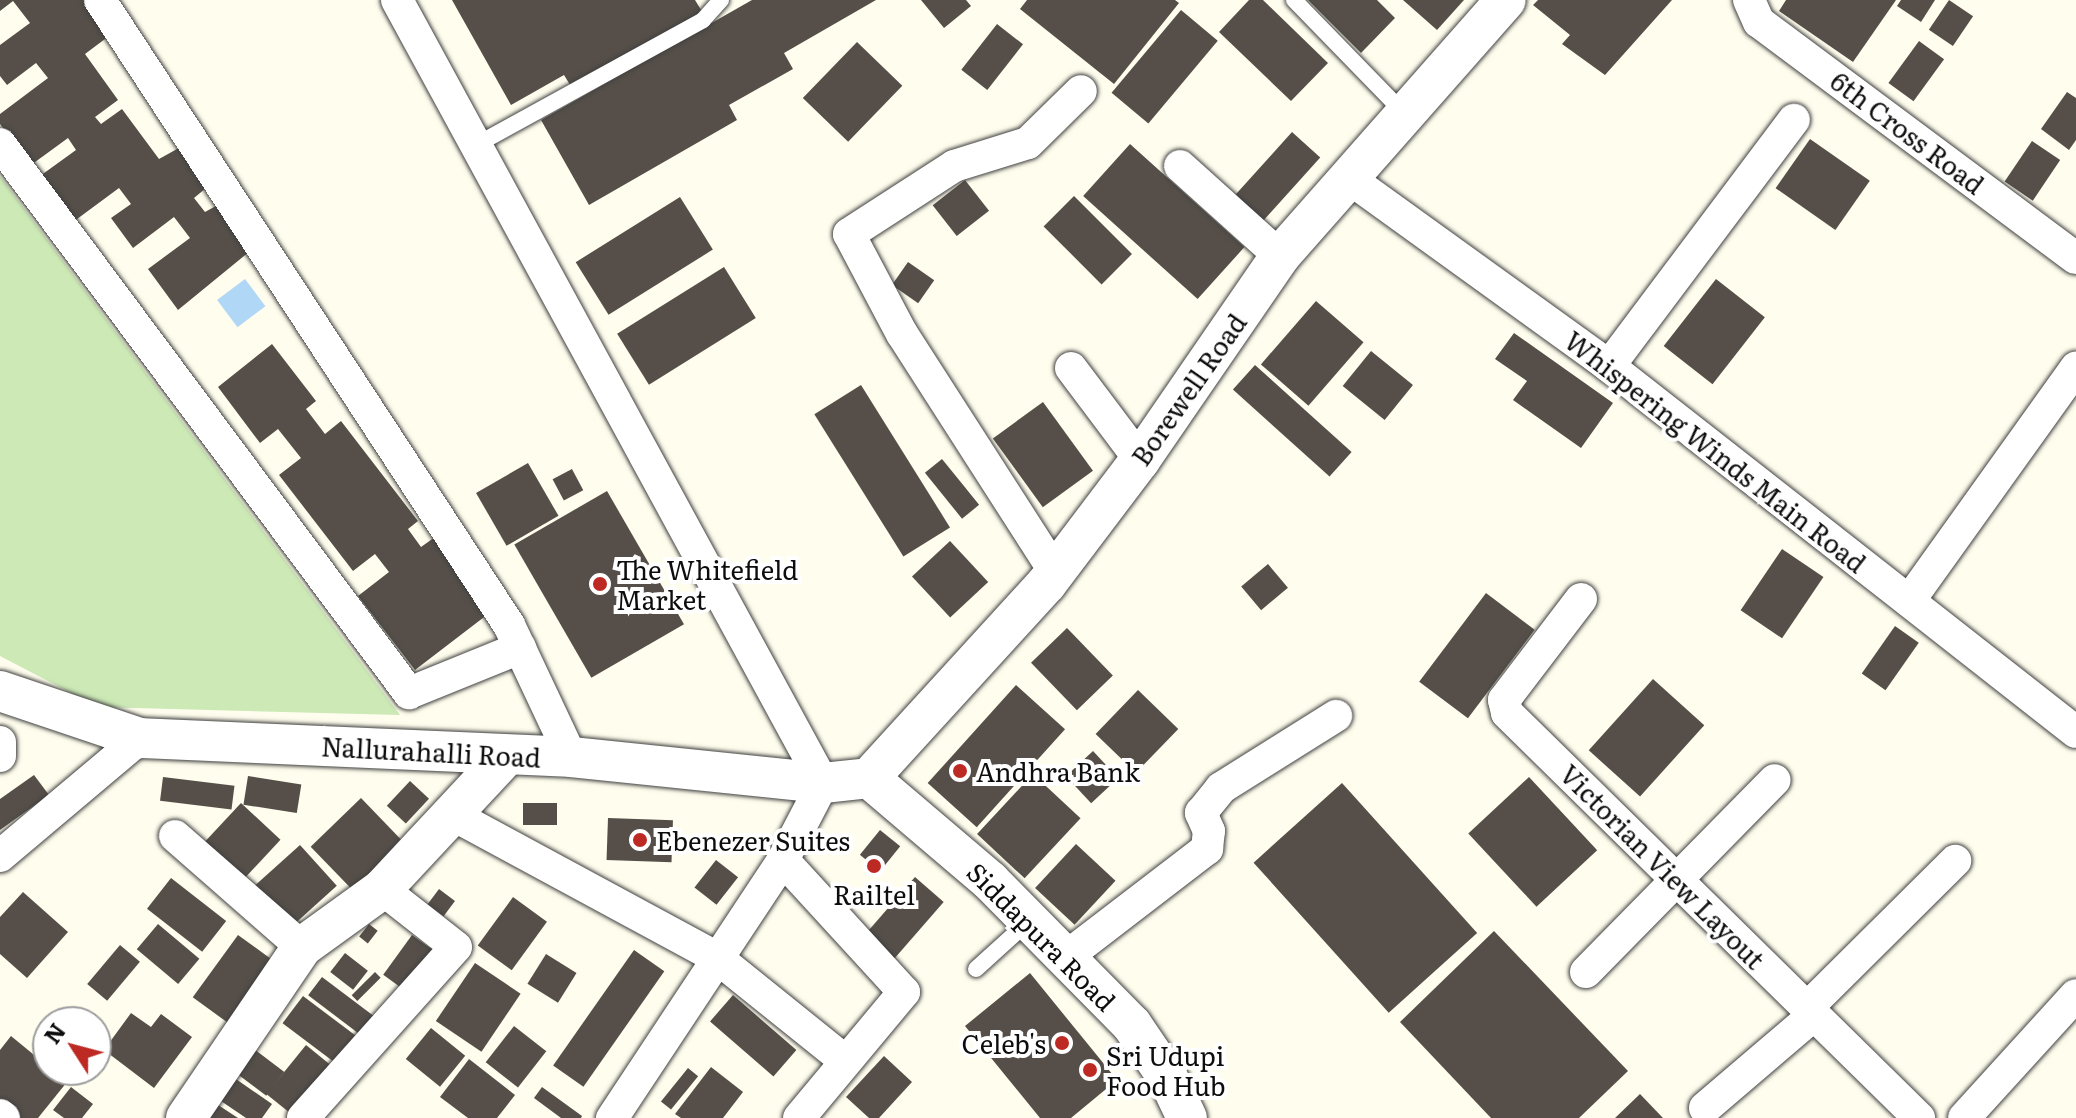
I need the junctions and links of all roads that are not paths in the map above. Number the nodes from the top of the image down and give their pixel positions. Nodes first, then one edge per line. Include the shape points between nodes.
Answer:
1 (100, 0) edge
2 (397, 0) edge
3 (721, 0) edge
4 (1294, 0) edge
5 (1506, 0) edge
6 (1749, 0) edge
7 (1081, 91) dead end
8 (1404, 113) junction
9 (1794, 120) dead end
10 (0, 144) edge
11 (476, 145) junction
12 (1180, 166) dead end
13 (1350, 179) junction
14 (1280, 256) junction
15 (2076, 258) edge
16 (1609, 366) junction
17 (1071, 368) dead end
18 (2076, 368) edge
19 (1140, 460) junction
20 (1055, 572) junction
21 (1581, 599) dead end
22 (1909, 601) junction
23 (520, 648) junction
24 (2, 695) edge
25 (1336, 716) dead end
26 (2076, 732) edge
27 (140, 738) junction
28 (0, 742) edge
29 (507, 755) junction
30 (0, 756) edge
31 (571, 757) junction
32 (869, 778) junction
33 (1775, 780) dead end
34 (823, 783) junction
35 (455, 816) junction
36 (175, 836) dead end
37 (0, 856) edge
38 (783, 860) junction
39 (1955, 861) dead end
40 (1675, 878) junction
41 (382, 889) junction
42 (1029, 921) junction
43 (302, 947) junction
44 (716, 957) junction
45 (1066, 957) junction
46 (976, 969) dead end
47 (1586, 972) dead end
48 (2076, 995) edge
49 (1810, 1011) junction
50 (843, 1059) junction
51 (1705, 1108) dead end
52 (617, 1116) edge
53 (186, 1118) edge
54 (303, 1118) edge
55 (799, 1118) edge
56 (1187, 1118) edge
57 (1919, 1118) edge
58 (1964, 1118) edge

1 - 23 street
2 - 11 street
3 - 11 lane via 703,20
4 - 8 lane
5 - 8 street, Borewell Road
6 - 15 street, 6th Cross Road via 1759,22
7 - 20 street via 1028,143 954,166 849,234 902,334
8 - 13 street, Borewell Road
9 - 16 street
10 - 23 street via 409,693
11 - 34 street
12 - 14 street
13 - 14 street, Borewell Road
13 - 16 street, Whispering Winds Main Road
14 - 19 street, Borewell Road
16 - 22 street, Whispering Winds Main Road
17 - 19 street
18 - 22 street
19 - 20 street, Borewell Road
20 - 32 street, Borewell Road
21 - 40 street, Victorian View Layout via 1504,700 1507,713
22 - 26 street, Whispering Winds Main Road
23 - 31 street
24 - 27 street, Nallurahalli Road
25 - 45 street via 1221,788 1201,813 1209,831 1207,849
27 - 29 street, Nallurahalli Road
27 - 37 street
28 - 30 street
29 - 31 street, Nallurahalli Road
29 - 35 street
31 - 34 street, Nallurahalli Road
32 - 34 street, Nallurahalli Road
32 - 42 street, Siddapura Road via 919,817
33 - 40 street
34 - 38 street
35 - 41 street
35 - 44 street
36 - 43 street
38 - 44 street
38 - 50 street via 904,992
39 - 49 street
40 - 47 street
40 - 49 street, Victorian View Layout
41 - 43 street
41 - 54 street via 456,947
42 - 45 street, Siddapura Road
42 - 46 lane
43 - 53 street
44 - 50 street
44 - 52 street
45 - 56 street, Siddapura Road via 1132,1025 1168,1078
48 - 58 street
49 - 51 street
49 - 57 street, Victorian View Layout
50 - 55 street

